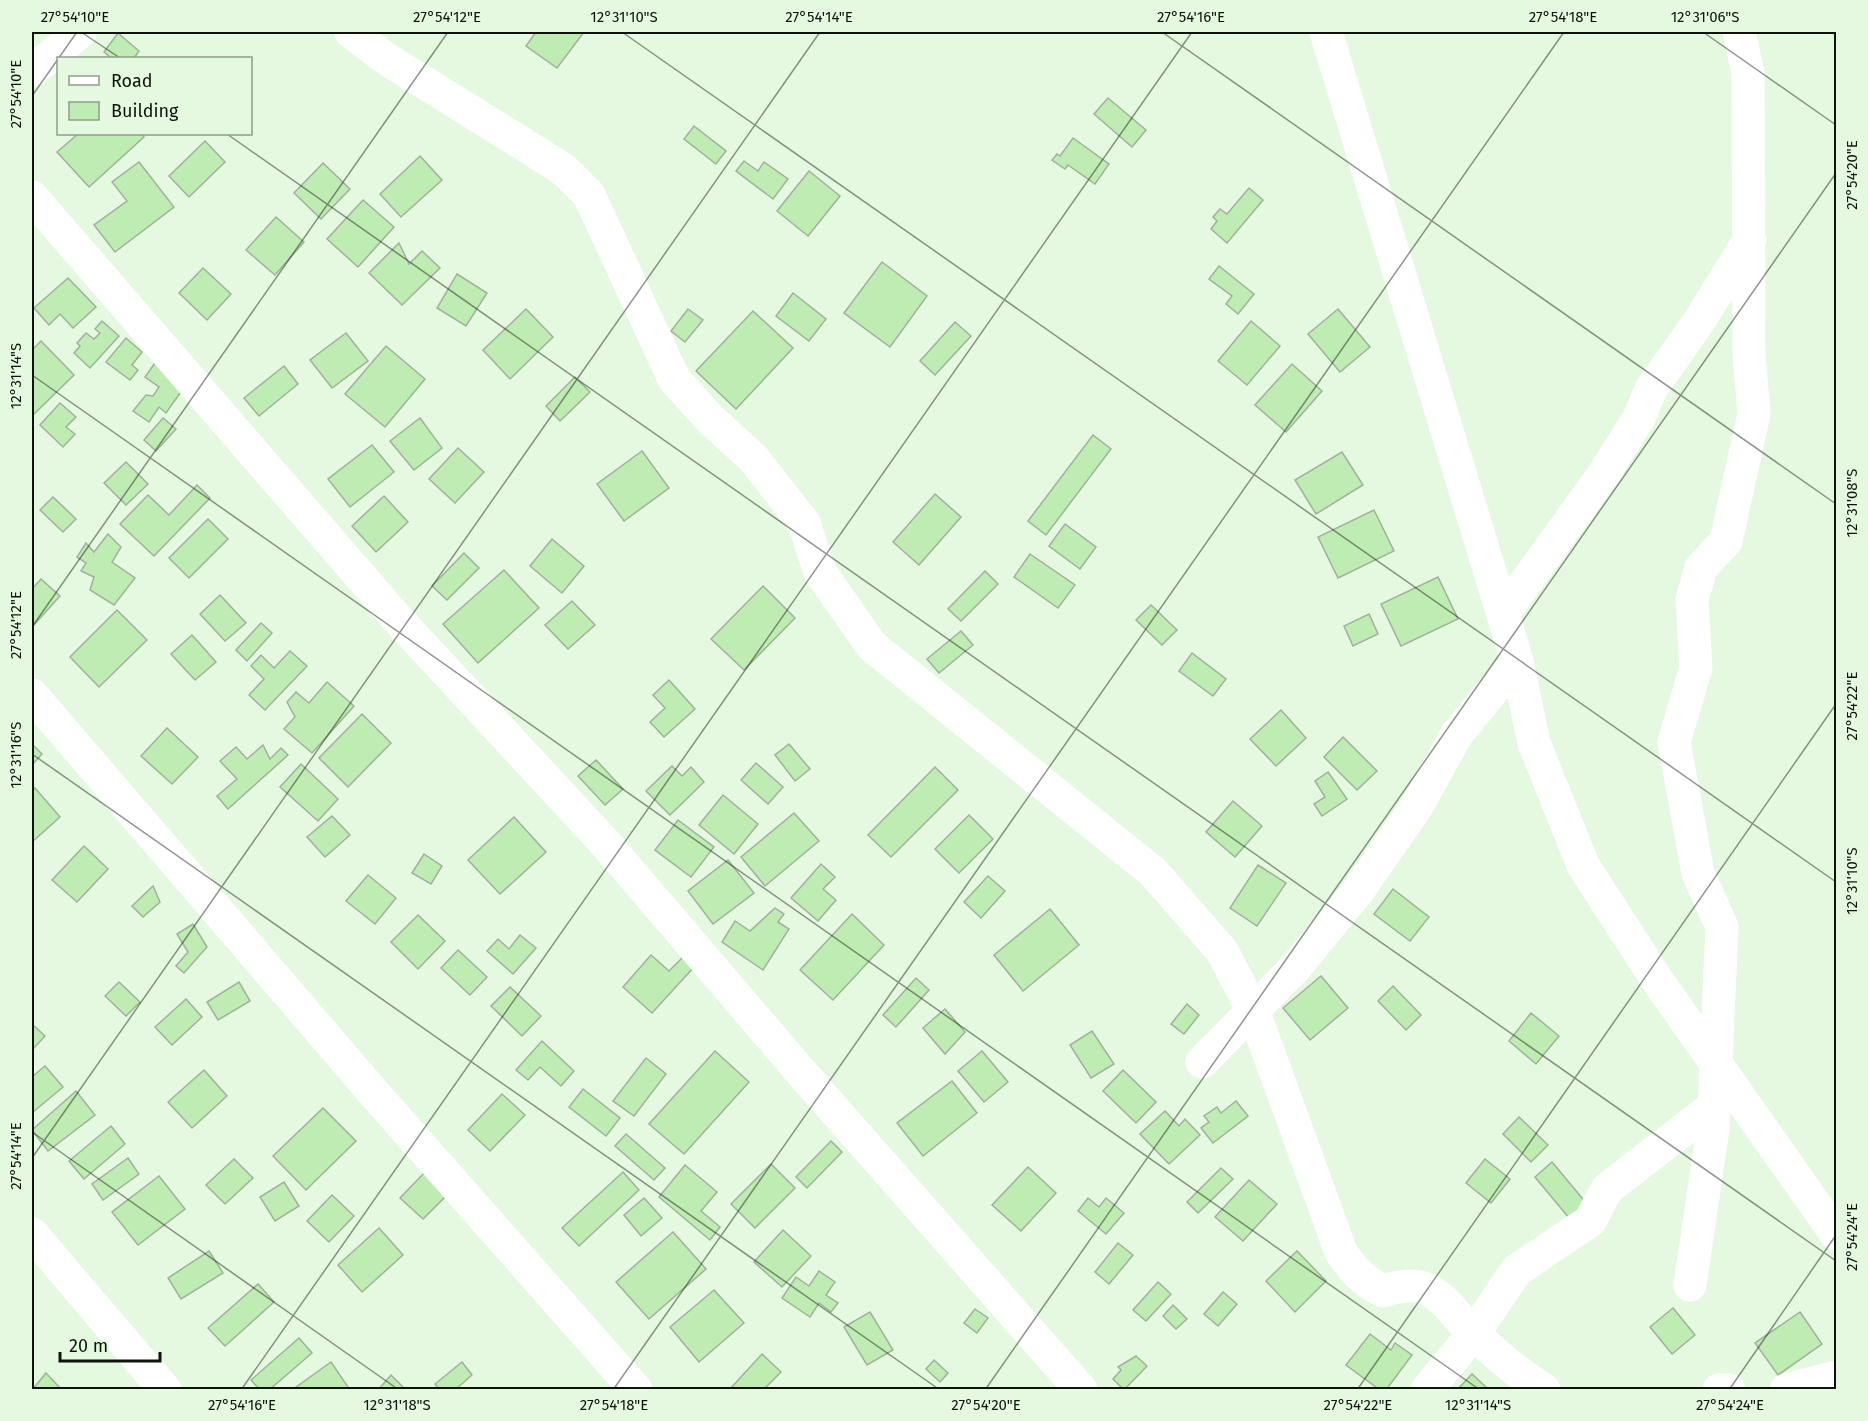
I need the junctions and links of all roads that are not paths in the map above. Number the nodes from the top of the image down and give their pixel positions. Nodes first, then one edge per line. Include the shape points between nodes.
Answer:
1 (80, 32) edge
2 (351, 32) edge
3 (1326, 32) edge
4 (1739, 32) edge
5 (32, 71) edge
6 (32, 197) edge
7 (1750, 239) junction
8 (1503, 614) junction
9 (1517, 661) junction
10 (32, 694) edge
11 (1253, 1010) junction
12 (1714, 1059) junction
13 (1202, 1062) dead end
14 (1713, 1107) junction
15 (1832, 1219) edge
16 (32, 1234) edge
17 (1690, 1285) dead end
18 (1474, 1333) junction
19 (1836, 1377) edge
20 (165, 1389) edge
21 (636, 1389) edge
22 (1081, 1389) edge
23 (1428, 1389) edge
24 (1544, 1389) edge
25 (1719, 1389) edge
26 (1729, 1389) edge
27 (1786, 1389) edge

1 - 5 street
2 - 11 street via 563,169 589,195 674,379 753,458 804,523 820,572 872,646 1153,872 1222,951
3 - 8 street
4 - 7 street via 1748,73
6 - 22 street via 393,614 606,844
7 - 8 street via 1651,389 1639,418 1603,475
7 - 12 street via 1749,354 1754,414 1726,541 1701,568 1692,600 1696,668 1674,742 1698,873 1722,927
8 - 9 street
9 - 11 street via 1457,734 1417,806 1358,891 1294,969
9 - 12 street via 1534,743 1583,865 1655,977
10 - 21 street via 381,1101
11 - 13 street
11 - 18 street via 1303,1155 1346,1260 1366,1283 1383,1291 1402,1286 1423,1288 1445,1301
12 - 14 street
12 - 15 street
14 - 17 street
14 - 18 street via 1607,1188 1590,1221 1517,1270
16 - 20 street
18 - 23 street
18 - 24 street via 1522,1376
19 - 27 street
25 - 26 street

